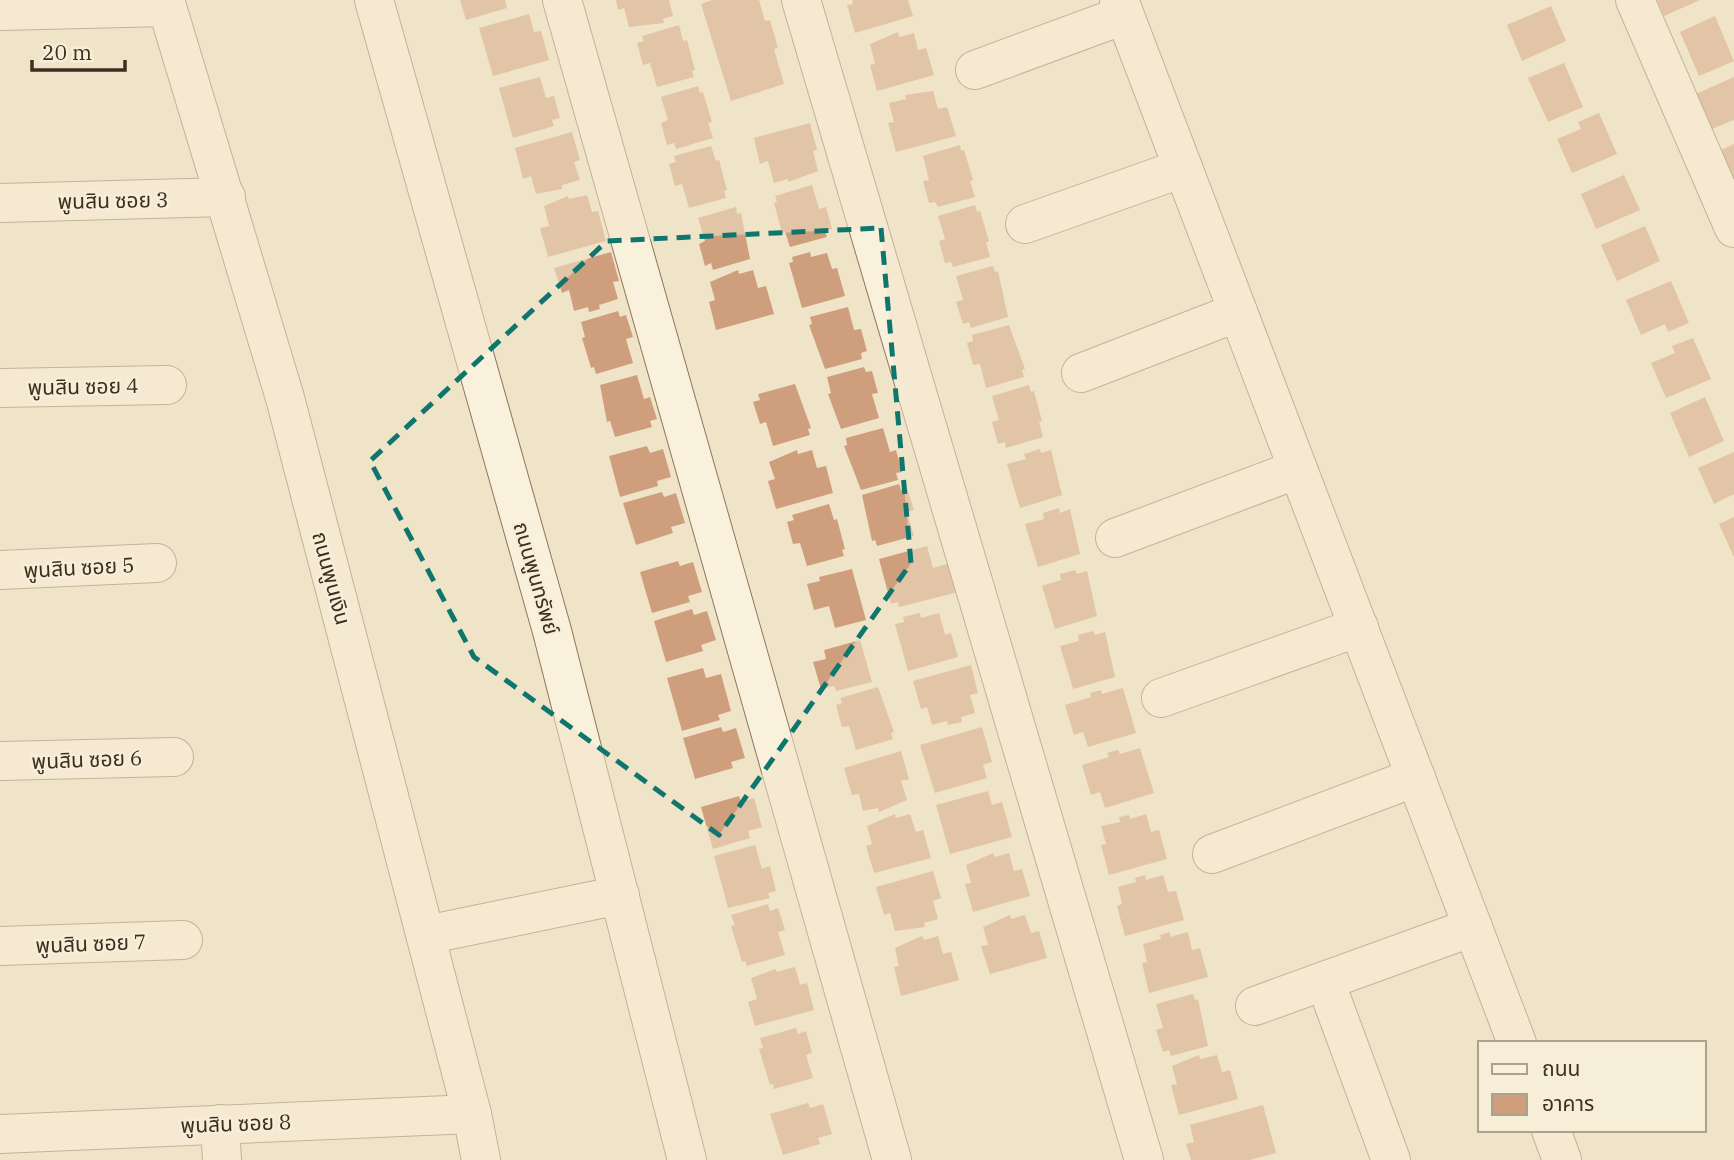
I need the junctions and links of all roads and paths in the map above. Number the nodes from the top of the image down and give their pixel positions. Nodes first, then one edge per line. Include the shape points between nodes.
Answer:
1 (374, 0) edge
2 (562, 0) edge
3 (801, 0) edge
4 (1635, 0) edge
5 (166, 3) edge
6 (1122, 7) edge
7 (0, 11) edge
8 (975, 70) dead end
9 (1183, 168) junction
10 (226, 198) junction
11 (0, 203) edge
12 (1025, 224) dead end
13 (1734, 228) edge
14 (1238, 312) junction
15 (1081, 373) dead end
16 (167, 385) dead end
17 (0, 388) edge
18 (1298, 469) junction
19 (1115, 538) dead end
20 (157, 563) dead end
21 (0, 570) edge
22 (1359, 627) junction
23 (1161, 698) dead end
24 (174, 757) dead end
25 (0, 761) edge
26 (1416, 777) junction
27 (1212, 854) dead end
28 (620, 895) junction
29 (1473, 927) junction
30 (426, 935) junction
31 (183, 940) dead end
32 (0, 946) edge
33 (1325, 981) junction
34 (1255, 1006) dead end
35 (1516, 1041) edge
36 (472, 1114) junction
37 (1552, 1132) edge
38 (0, 1133) edge
39 (221, 1142) edge
40 (481, 1160) edge
41 (687, 1160) edge
42 (892, 1160) edge
43 (1144, 1160) edge
44 (1391, 1160) edge
45 (1562, 1160) edge

1 - 28 street, ถนนพูนทรัพย์ via 552,631
2 - 42 street
3 - 43 street
4 - 13 street
5 - 7 street
5 - 10 street, ถนนพูนเงิน
6 - 8 street
6 - 9 street
9 - 12 street
9 - 14 street
10 - 11 street, พูนสิน ซอย 3
10 - 30 street, ถนนพูนเงิน via 285,398
14 - 15 street
14 - 18 street
16 - 17 street, พูนสิน ซอย 4
18 - 19 street
18 - 22 street
20 - 21 street, พูนสิน ซอย 5
22 - 23 street
22 - 26 street
24 - 25 street, พูนสิน ซอย 6
26 - 27 street
26 - 29 street
28 - 30 street
28 - 41 street, ถนนพูนทรัพย์
29 - 33 street
29 - 35 street
30 - 36 street, ถนนพูนเงิน
31 - 32 street, พูนสิน ซอย 7
33 - 34 street
33 - 44 street
36 - 39 street, พูนสิน ซอย 8
36 - 40 street, ถนนพูนเงิน
37 - 45 street
38 - 39 street, พูนสิน ซอย 8

